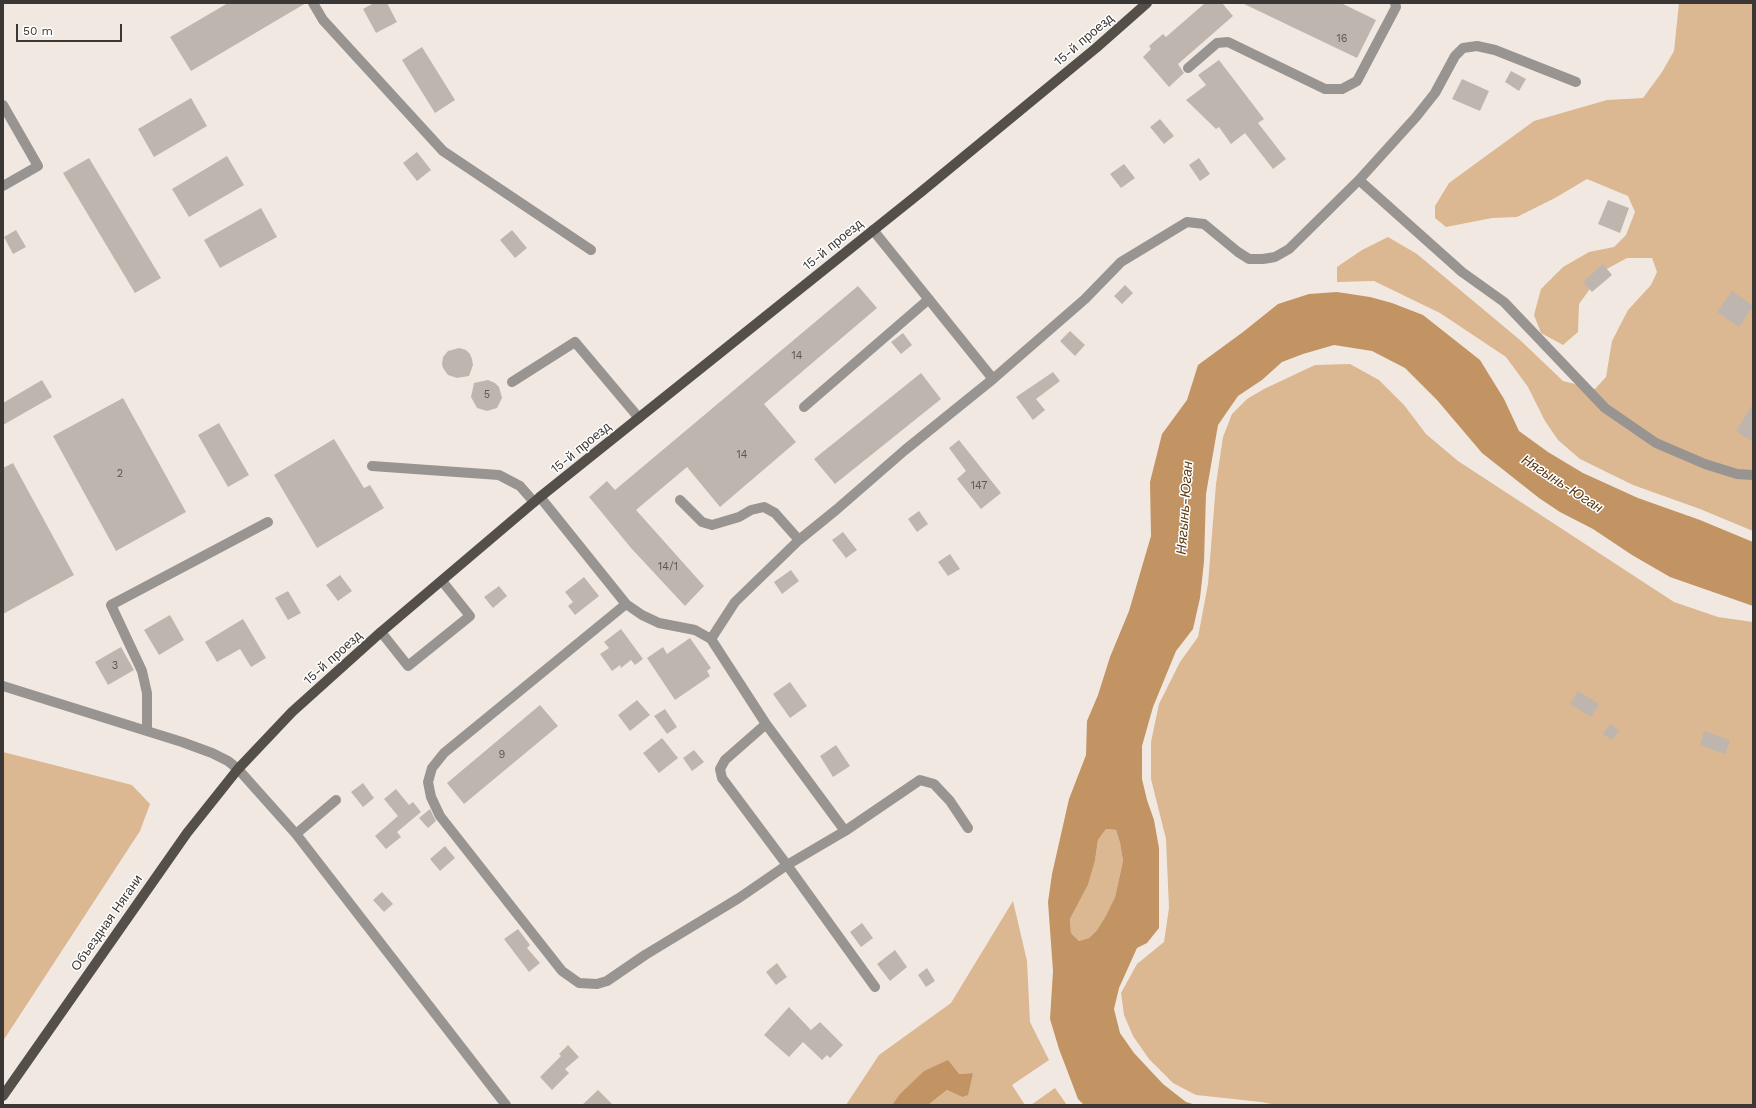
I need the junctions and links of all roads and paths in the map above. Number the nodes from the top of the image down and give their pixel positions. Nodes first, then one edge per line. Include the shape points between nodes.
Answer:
1 (313, 3) edge
2 (1147, 3) edge
3 (1395, 3) edge
4 (1188, 68) dead end
5 (1576, 82) dead end
6 (3, 105) edge
7 (1359, 180) junction
8 (3, 186) edge
9 (873, 230) junction
10 (591, 250) dead end
11 (929, 299) junction
12 (993, 379) junction
13 (512, 382) dead end
14 (804, 407) dead end
15 (639, 418) junction
16 (372, 466) dead end
17 (1753, 475) edge
18 (537, 500) junction
19 (680, 500) dead end
20 (268, 522) dead end
21 (799, 540) junction
22 (442, 580) junction
23 (626, 604) junction
24 (381, 632) junction
25 (711, 639) junction
26 (3, 686) edge
27 (766, 724) junction
28 (147, 730) junction
29 (238, 769) junction
30 (336, 800) dead end
31 (968, 828) dead end
32 (845, 831) junction
33 (296, 834) junction
34 (788, 865) junction
35 (875, 987) dead end
36 (3, 1096) edge
37 (506, 1105) edge

1 - 10 street via 323,20 443,151
2 - 9 main road, 15-й проезд via 1096,48
3 - 4 street via 1396,7 1357,81 1342,89 1325,89 1228,42 1217,43
5 - 7 street via 1495,50 1477,46 1464,48 1455,56 1435,93 1421,111
6 - 8 street via 38,166
7 - 12 street via 1289,248 1275,257 1263,260 1249,259 1204,224 1187,222 1121,262 1085,299
7 - 17 street via 1462,272 1504,302 1604,408 1656,444 1705,464 1737,474
9 - 11 street
9 - 15 main road, 15-й проезд
11 - 12 street
11 - 14 street
12 - 21 street
13 - 15 street via 575,342
15 - 18 main road, 15-й проезд
16 - 18 street via 499,475 520,486
18 - 22 main road, 15-й проезд
18 - 23 street
19 - 21 street via 702,522 712,525 764,507 775,513
20 - 28 street via 111,605 142,671 147,692
21 - 25 street via 735,602
22 - 24 main road, 15-й проезд
22 - 24 street via 470,616 408,666
23 - 25 street via 659,623 695,630
23 - 34 street via 444,753 432,768 428,782 431,797 440,816 562,971 579,983 596,984 607,980
24 - 29 main road, 15-й проезд via 292,712
25 - 27 street
26 - 28 street
27 - 32 street
27 - 34 street via 725,760 720,769 722,778
28 - 29 street via 212,753
29 - 33 street
29 - 36 main road, Объездная Нягани via 160,870
30 - 33 street
31 - 32 street via 950,801 934,784 920,780
32 - 34 street
33 - 37 street
34 - 35 street

